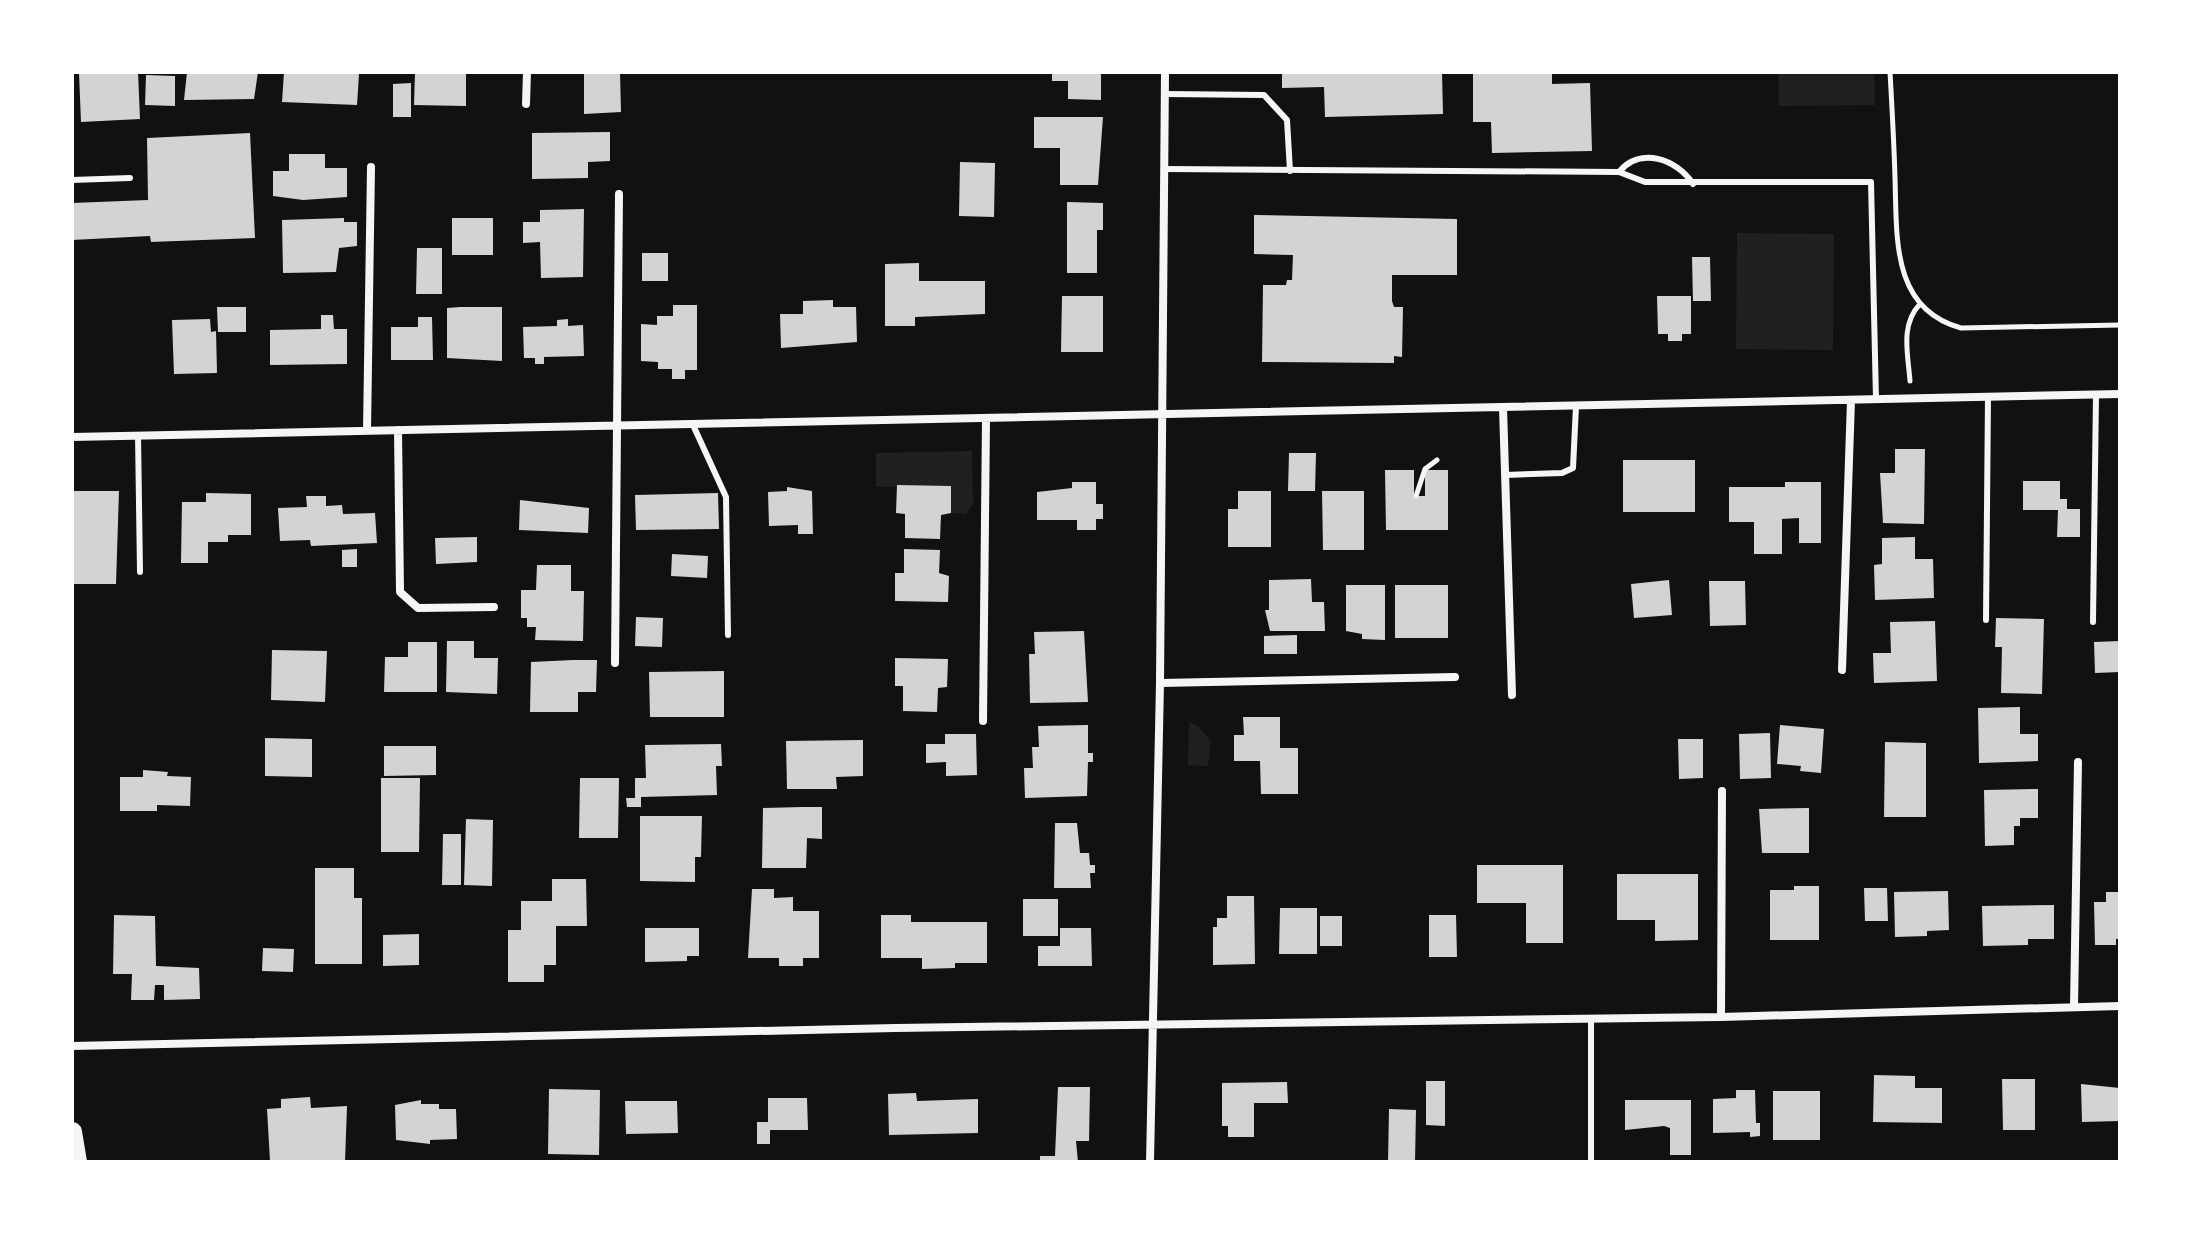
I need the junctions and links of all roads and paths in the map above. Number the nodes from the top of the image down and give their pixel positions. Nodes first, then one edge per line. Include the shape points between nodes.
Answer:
1 (527, 72) edge
2 (1165, 72) edge
3 (1890, 72) edge
4 (1165, 94) junction
5 (526, 104) dead end
6 (371, 167) dead end
7 (1164, 169) junction
8 (1290, 171) junction
9 (1619, 172) junction
10 (130, 178) dead end
11 (72, 180) edge
12 (1693, 184) junction
13 (619, 194) dead end
14 (1920, 304) junction
15 (2120, 325) edge
16 (2120, 394) edge
17 (2096, 395) junction
18 (1988, 397) junction
19 (1911, 398) junction
20 (1876, 399) junction
21 (1851, 400) junction
22 (1576, 406) junction
23 (1503, 408) junction
24 (1162, 415) junction
25 (986, 419) junction
26 (693, 425) junction
27 (618, 426) junction
28 (398, 430) junction
29 (367, 431) junction
30 (138, 435) junction
31 (72, 437) edge
32 (1437, 460) dead end
33 (1505, 475) junction
34 (1416, 496) dead end
35 (140, 572) dead end
36 (494, 607) dead end
37 (1986, 620) dead end
38 (2093, 622) dead end
39 (728, 635) dead end
40 (615, 663) dead end
41 (1842, 670) dead end
42 (1455, 677) dead end
43 (1160, 683) junction
44 (1512, 695) dead end
45 (983, 721) dead end
46 (2078, 762) dead end
47 (1722, 791) dead end
48 (2120, 1006) edge
49 (2074, 1007) junction
50 (1721, 1017) junction
51 (1591, 1018) junction
52 (1153, 1024) junction
53 (72, 1046) edge
54 (72, 1132) edge
55 (77, 1162) edge
56 (1150, 1162) edge
57 (1591, 1162) edge

1 - 5 street
2 - 4 street
3 - 14 path via 1896,234 1903,276
4 - 7 street
4 - 8 lane via 1264,95 1287,120
6 - 29 street
7 - 8 lane
7 - 24 street
8 - 9 lane
9 - 12 lane via 1645,182
9 - 12 lane via 1638,159 1666,160 1677,163
10 - 11 lane
12 - 20 lane via 1871,182
13 - 27 street
14 - 15 path via 1937,319 1961,328
14 - 19 path via 1906,327
16 - 17 street
17 - 18 street
17 - 38 lane
18 - 19 street
18 - 37 lane
19 - 20 street
20 - 21 street
21 - 22 street
21 - 41 street
22 - 23 street
22 - 33 lane via 1573,468
23 - 24 street
23 - 33 street
24 - 25 street
24 - 43 street
25 - 26 street
25 - 45 street
26 - 27 street
26 - 39 lane via 726,497
27 - 28 street
27 - 40 street
28 - 29 street
28 - 36 street via 400,592 418,608
29 - 30 street
30 - 31 street
30 - 35 lane
32 - 34 path via 1425,469
33 - 44 street
42 - 43 street
43 - 52 street
46 - 49 street
47 - 50 street
48 - 49 street
49 - 50 street
50 - 51 street
51 - 52 street
51 - 57 lane
52 - 53 street
52 - 56 street
54 - 55 main road

